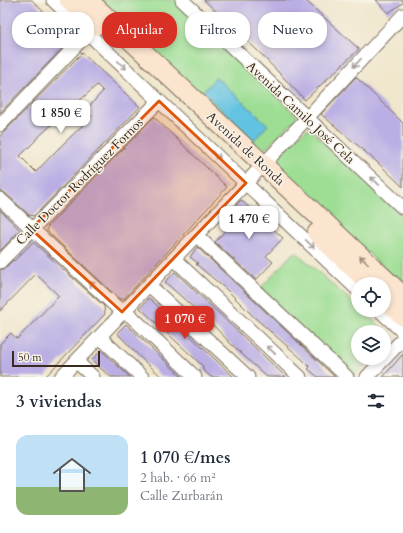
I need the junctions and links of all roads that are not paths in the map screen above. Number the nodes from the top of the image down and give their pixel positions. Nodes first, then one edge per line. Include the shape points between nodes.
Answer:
1 (53, 0) edge
2 (70, 0) edge
3 (88, 0) edge
4 (182, 0) edge
5 (66, 12) edge
6 (403, 14) edge
7 (94, 39) edge
8 (73, 48) edge
9 (159, 101) junction
10 (306, 117) junction
11 (0, 124) edge
12 (255, 173) junction
13 (0, 199) edge
14 (403, 208) edge
15 (32, 229) junction
16 (196, 235) junction
17 (174, 259) junction
18 (0, 262) edge
19 (363, 277) edge
20 (351, 282) edge
21 (149, 285) junction
22 (403, 296) edge
23 (391, 305) edge
24 (122, 312) junction
25 (403, 316) edge
26 (387, 317) edge
27 (403, 332) edge
28 (100, 337) junction
29 (403, 339) edge
30 (76, 361) junction
31 (61, 377) edge
32 (93, 377) edge
33 (142, 377) edge
34 (195, 377) edge
35 (248, 377) edge
36 (300, 377) edge
37 (347, 377) edge
38 (367, 377) edge

1 - 5 street, Avenida de Ronda
2 - 12 street, Avenida de Ronda
3 - 12 street, Avenida de Ronda
4 - 10 street, Avenida Camilo José Cela
6 -> 10 street
7 -> 9 street, Avenida de Ronda
8 - 11 street
9 -> 12 street, Avenida de Ronda
9 - 15 street, Calle Doctor Rodríguez Fornos
10 - 12 street
14 -> 10 street, Avenida Camilo José Cela
12 - 16 street
12 - 19 street, Avenida de Ronda
12 -> 20 street, Avenida de Ronda
22 -> 12 street, Avenida de Ronda
13 - 15 street
15 - 18 street, Calle Doctor Rodríguez Fornos
24 -> 15 street
16 - 17 street
16 - 37 street
17 - 21 street
36 -> 17 street
21 - 24 street
21 - 35 street
23 - 25 street
24 - 28 street
24 - 34 street via 131,316
26 - 27 street
28 - 30 street
28 - 33 street
29 - 38 street
30 - 31 street
30 - 32 street

